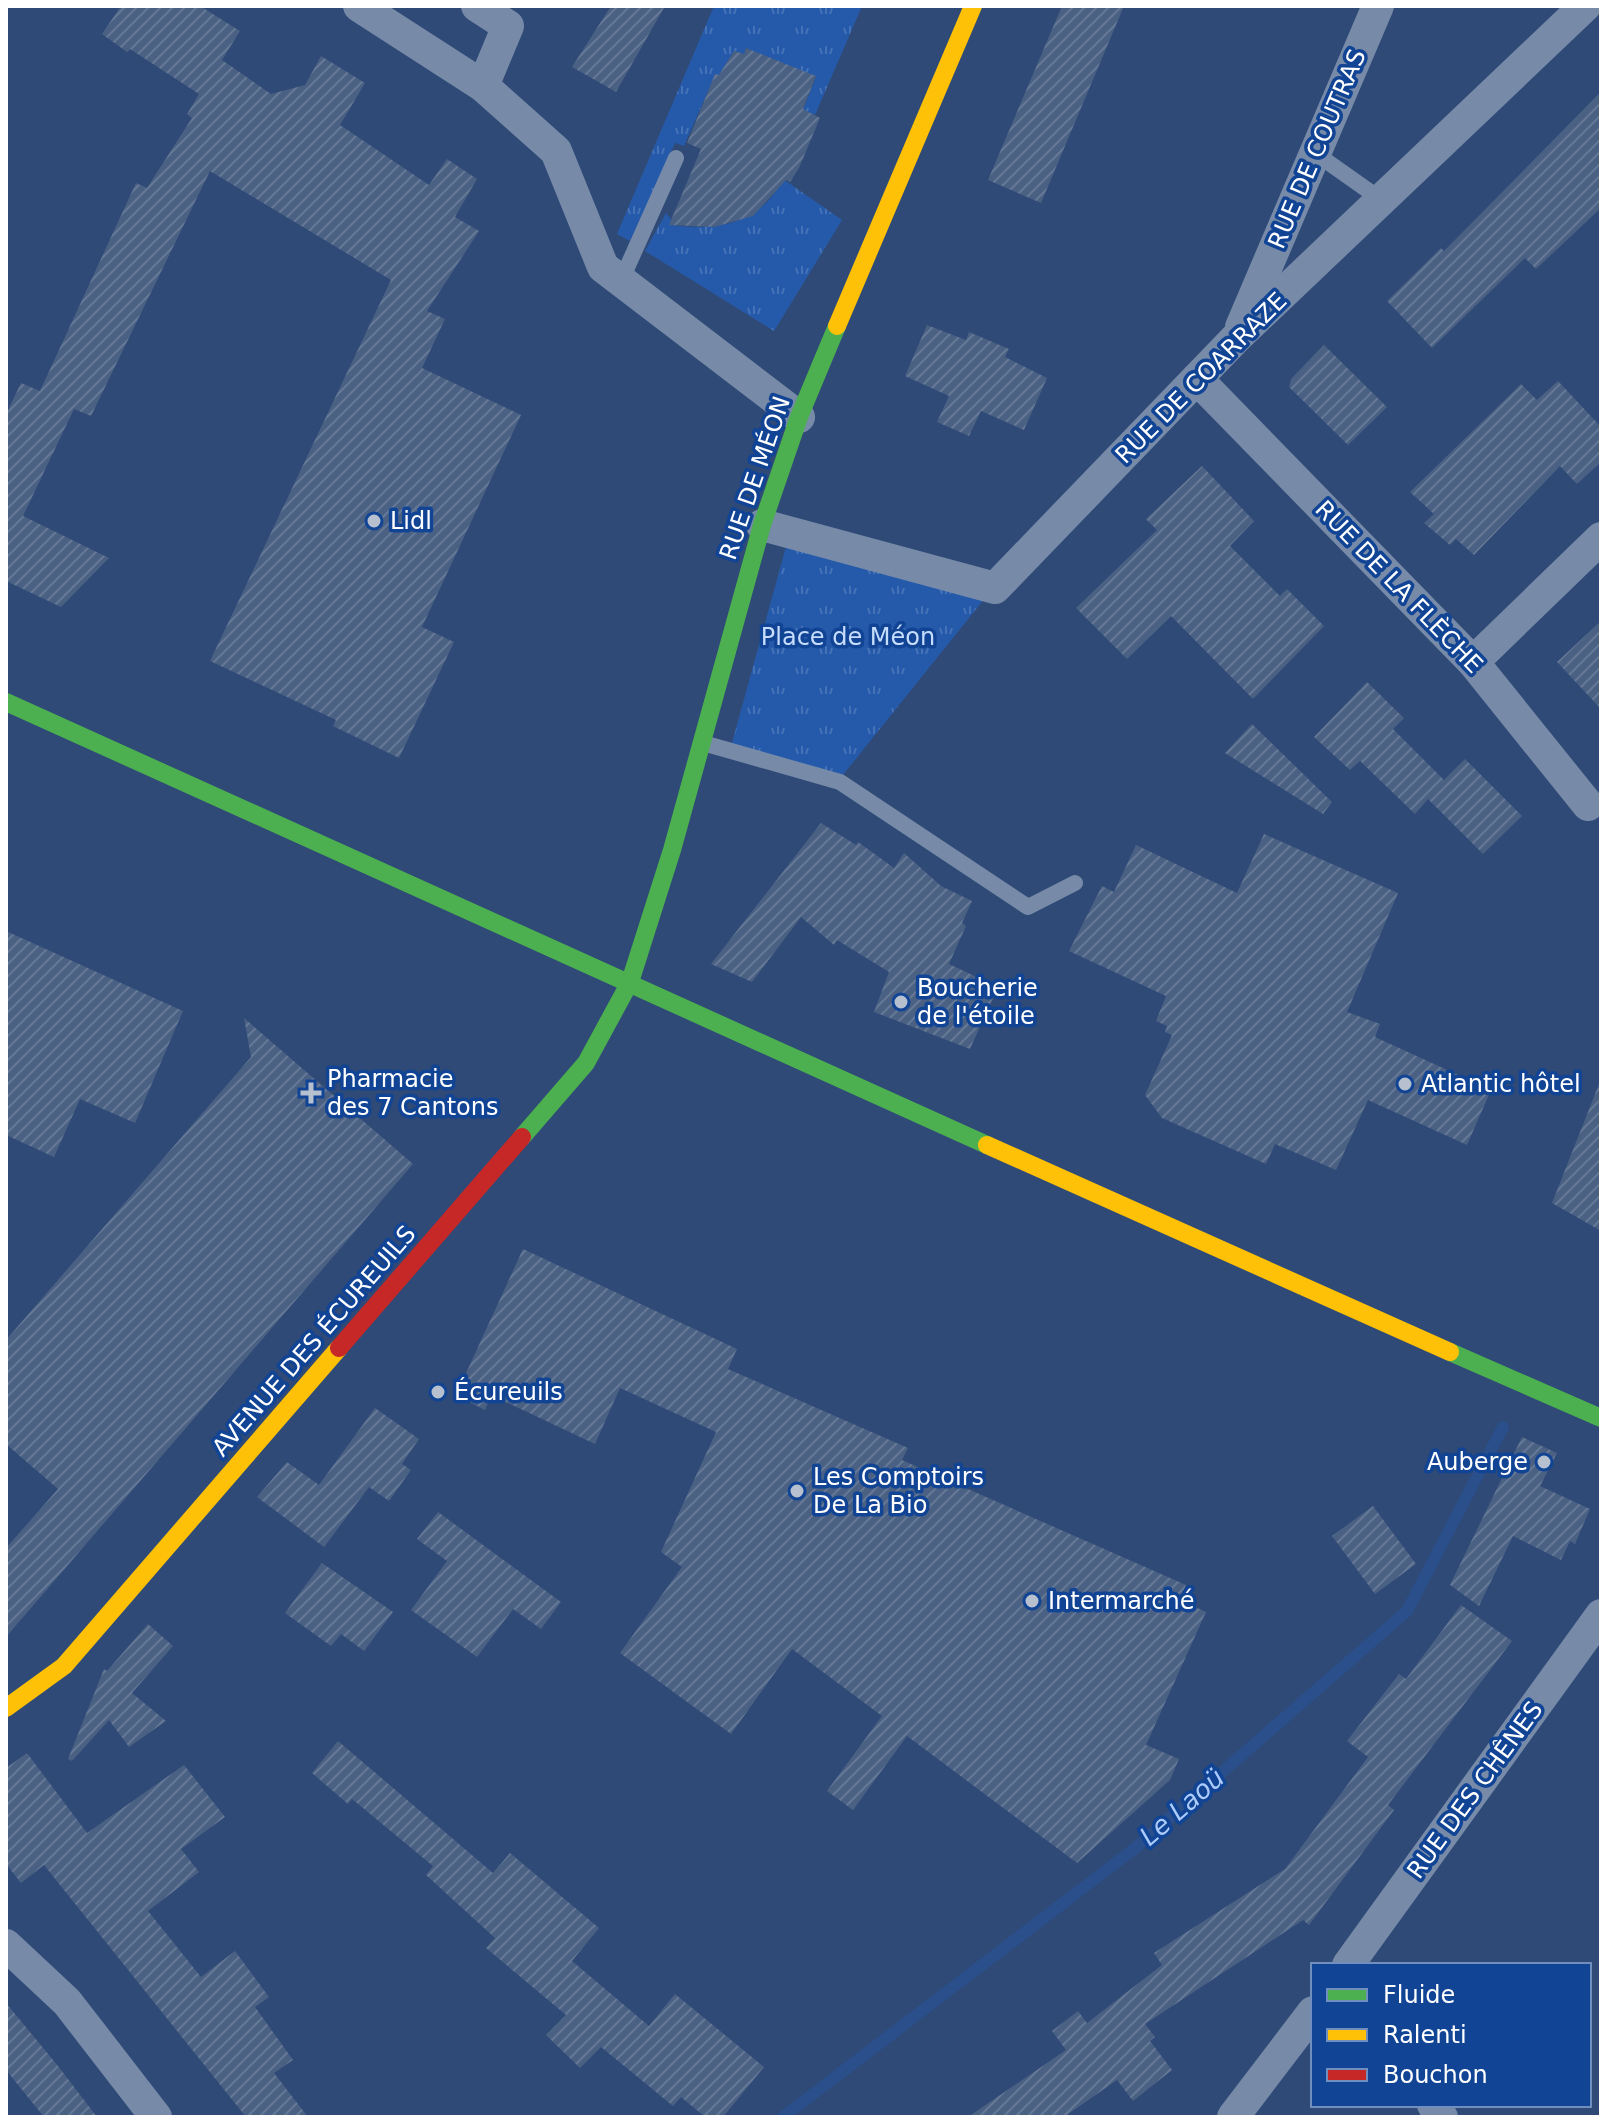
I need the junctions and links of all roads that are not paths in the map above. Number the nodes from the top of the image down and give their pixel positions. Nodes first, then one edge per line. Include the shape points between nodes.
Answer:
1 (359, 6) edge
2 (477, 6) edge
3 (973, 6) edge
4 (1378, 6) edge
5 (1585, 6) edge
6 (483, 86) junction
7 (1315, 153) junction
8 (676, 158) dead end
9 (1383, 201) junction
10 (621, 281) junction
11 (1237, 337) junction
12 (1197, 379) junction
13 (799, 417) junction
14 (762, 525) junction
15 (1601, 538) edge
16 (1473, 662) junction
17 (6, 702) edge
18 (701, 742) junction
19 (1588, 805) dead end
20 (1075, 883) dead end
21 (630, 982) junction
22 (1601, 1418) edge
23 (1601, 1615) edge
24 (6, 1708) edge
25 (6, 1945) edge
26 (1349, 1963) edge
27 (1311, 2015) edge
28 (156, 2117) edge
29 (1233, 2117) edge

1 - 6 street
2 - 6 street via 508,26
3 - 13 street, RUE DE MÉON
4 - 7 street, RUE DE COUTRAS
5 - 9 street, RUE DE COARRAZE
6 - 10 street via 556,151 603,267
7 - 9 lane
7 - 11 street, RUE DE COUTRAS
8 - 10 lane
9 - 11 street, RUE DE COARRAZE
10 - 13 street
11 - 12 street, RUE DE COARRAZE
12 - 14 street, RUE DE COARRAZE via 995,588
12 - 16 street, RUE DE LA FLÈCHE
13 - 14 street, RUE DE MÉON
14 - 18 street, RUE DE MÉON
15 - 16 street
16 - 19 street, RUE DE LA FLÈCHE
17 - 21 street
18 - 20 lane via 840,782 1028,907
18 - 21 street, RUE DE MÉON
21 - 22 street
21 - 24 street, AVENUE DES ÉCUREUILS via 586,1063 64,1666
23 - 26 street, RUE DES CHÊNES
25 - 28 street via 67,2002
27 - 29 street

